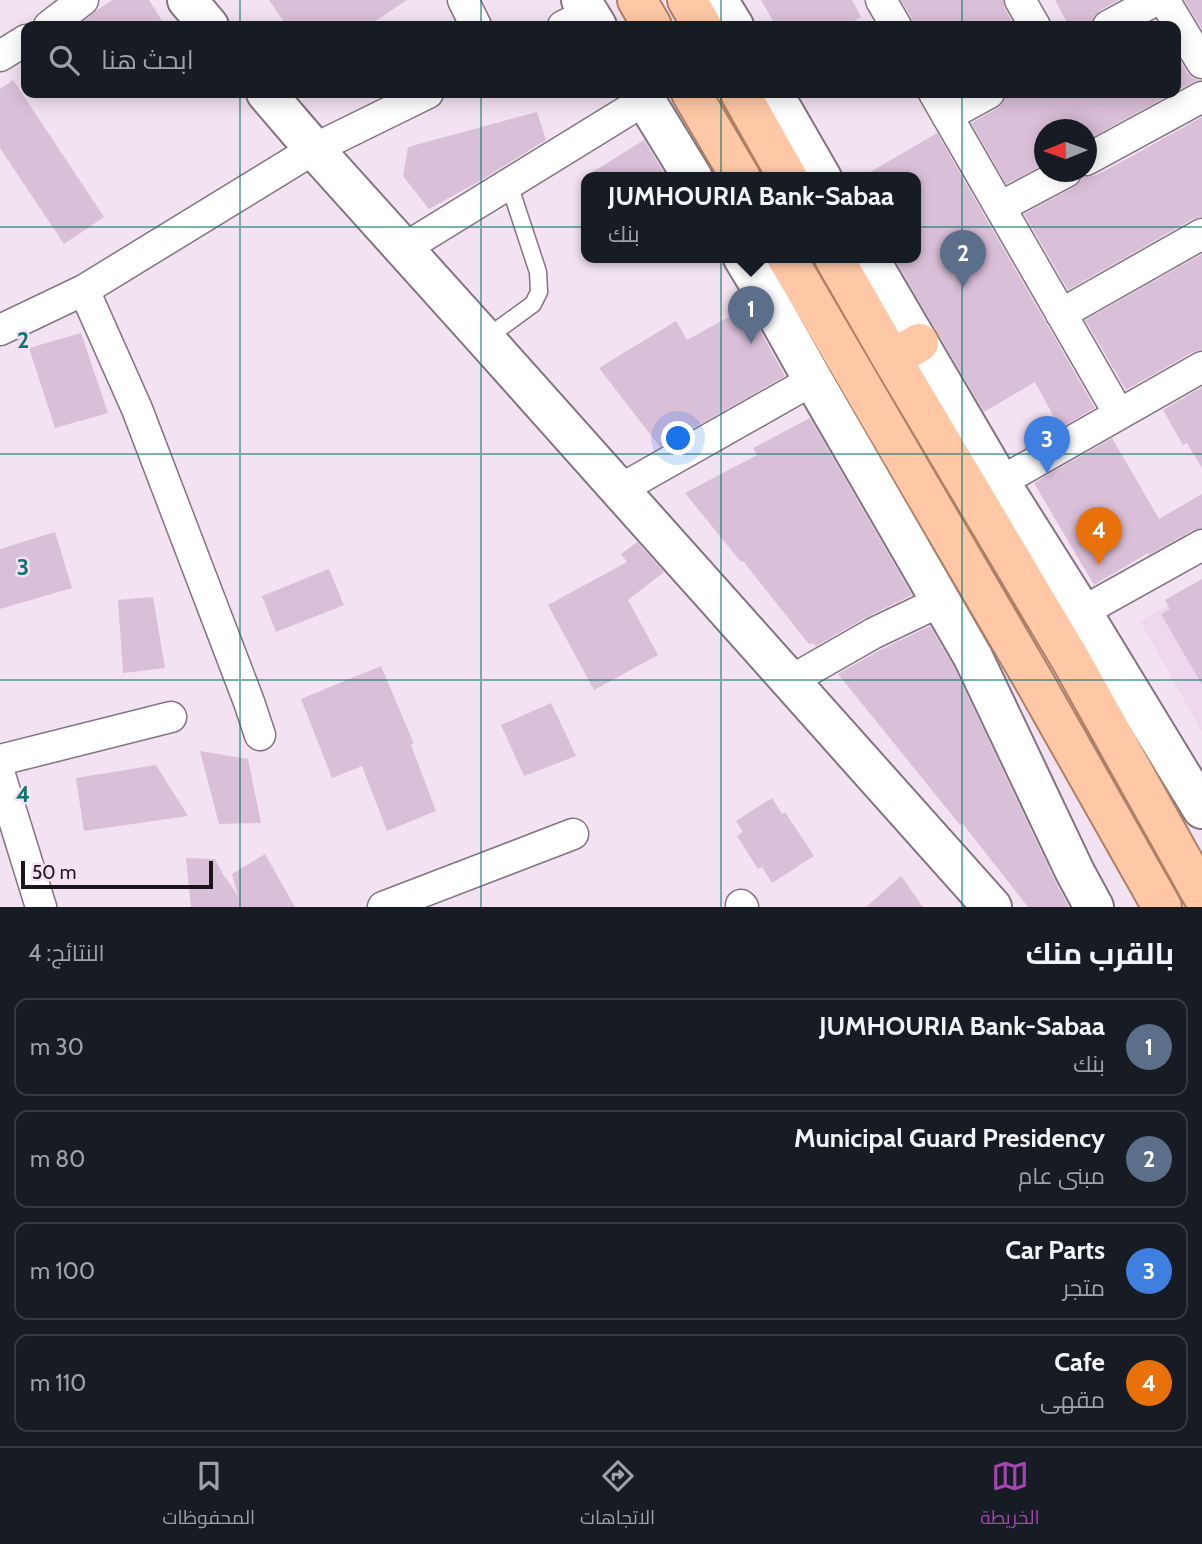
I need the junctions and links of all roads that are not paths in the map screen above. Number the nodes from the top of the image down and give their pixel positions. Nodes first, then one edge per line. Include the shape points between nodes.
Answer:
1 (83, 0) edge
2 (187, 0) edge
3 (463, 0) edge
4 (637, 0) edge
5 (687, 0) edge
6 (718, 0) edge
7 (881, 0) edge
8 (1020, 0) edge
9 (1156, 0) edge
10 (1164, 0) edge
11 (56, 21) edge
12 (205, 21) edge
13 (474, 21) edge
14 (649, 21) edge
15 (699, 21) edge
16 (731, 21) edge
17 (893, 21) edge
18 (1032, 21) edge
19 (1117, 21) edge
20 (1177, 21) edge
21 (1181, 28) edge
22 (21, 43) edge
23 (0, 56) edge
24 (1202, 63) edge
25 (1202, 97) edge
26 (270, 98) edge
27 (418, 98) edge
28 (640, 98) edge
29 (644, 98) edge
30 (694, 98) edge
31 (743, 98) edge
32 (776, 98) edge
33 (967, 98) edge
34 (941, 104) edge
35 (314, 149) junction
36 (1097, 155) edge
37 (689, 172) edge
38 (737, 172) edge
39 (785, 172) edge
40 (819, 172) edge
41 (1047, 182) edge
42 (509, 184) junction
43 (1000, 207) junction
44 (1202, 234) edge
45 (403, 249) junction
46 (746, 263) edge
47 (791, 263) edge
48 (838, 263) edge
49 (871, 263) edge
50 (84, 290) junction
51 (1061, 314) junction
52 (0, 330) edge
53 (485, 339) junction
54 (905, 351) junction
55 (1202, 367) edge
56 (813, 380) junction
57 (1118, 414) junction
58 (1000, 482) junction
59 (619, 490) junction
60 (1202, 545) edge
61 (942, 601) junction
62 (1082, 612) junction
63 (790, 681) junction
64 (171, 717) dead end
65 (260, 735) dead end
66 (0, 760) edge
67 (0, 775) edge
68 (1202, 809) edge
69 (573, 834) dead end
70 (1202, 895) edge
71 (41, 907) edge
72 (383, 907) edge
73 (992, 907) edge
74 (1094, 907) edge
75 (1162, 907) edge

1 - 11 street
2 - 12 street
3 - 13 street
4 - 14 highway
5 - 15 highway
6 - 16 street
7 - 17 street
8 - 18 street
9 - 19 street
10 - 20 street
21 - 24 street
22 - 23 street
25 - 36 street
26 - 35 street
27 - 35 street
28 - 42 street
29 - 37 street
30 - 38 highway
31 - 39 highway
32 - 40 street
33 - 34 street
34 - 43 street
35 - 45 street
35 - 50 street
41 - 43 street
42 - 45 street
42 - 53 lane via 538,272 539,292 533,304
43 - 51 street
44 - 51 street
45 - 53 street
46 - 56 street
47 - 75 highway
48 - 54 highway
49 - 54 street
50 - 52 street
50 - 65 street via 136,409
51 - 57 street
53 - 59 street
54 - 58 street
54 - 70 highway
55 - 57 street
56 - 59 street
56 - 61 street
57 - 58 street
58 - 62 street
59 - 63 street
60 - 62 street
61 - 63 street
61 - 74 street
62 - 68 street
63 - 73 street
64 - 66 street
67 - 71 street
69 - 72 street

